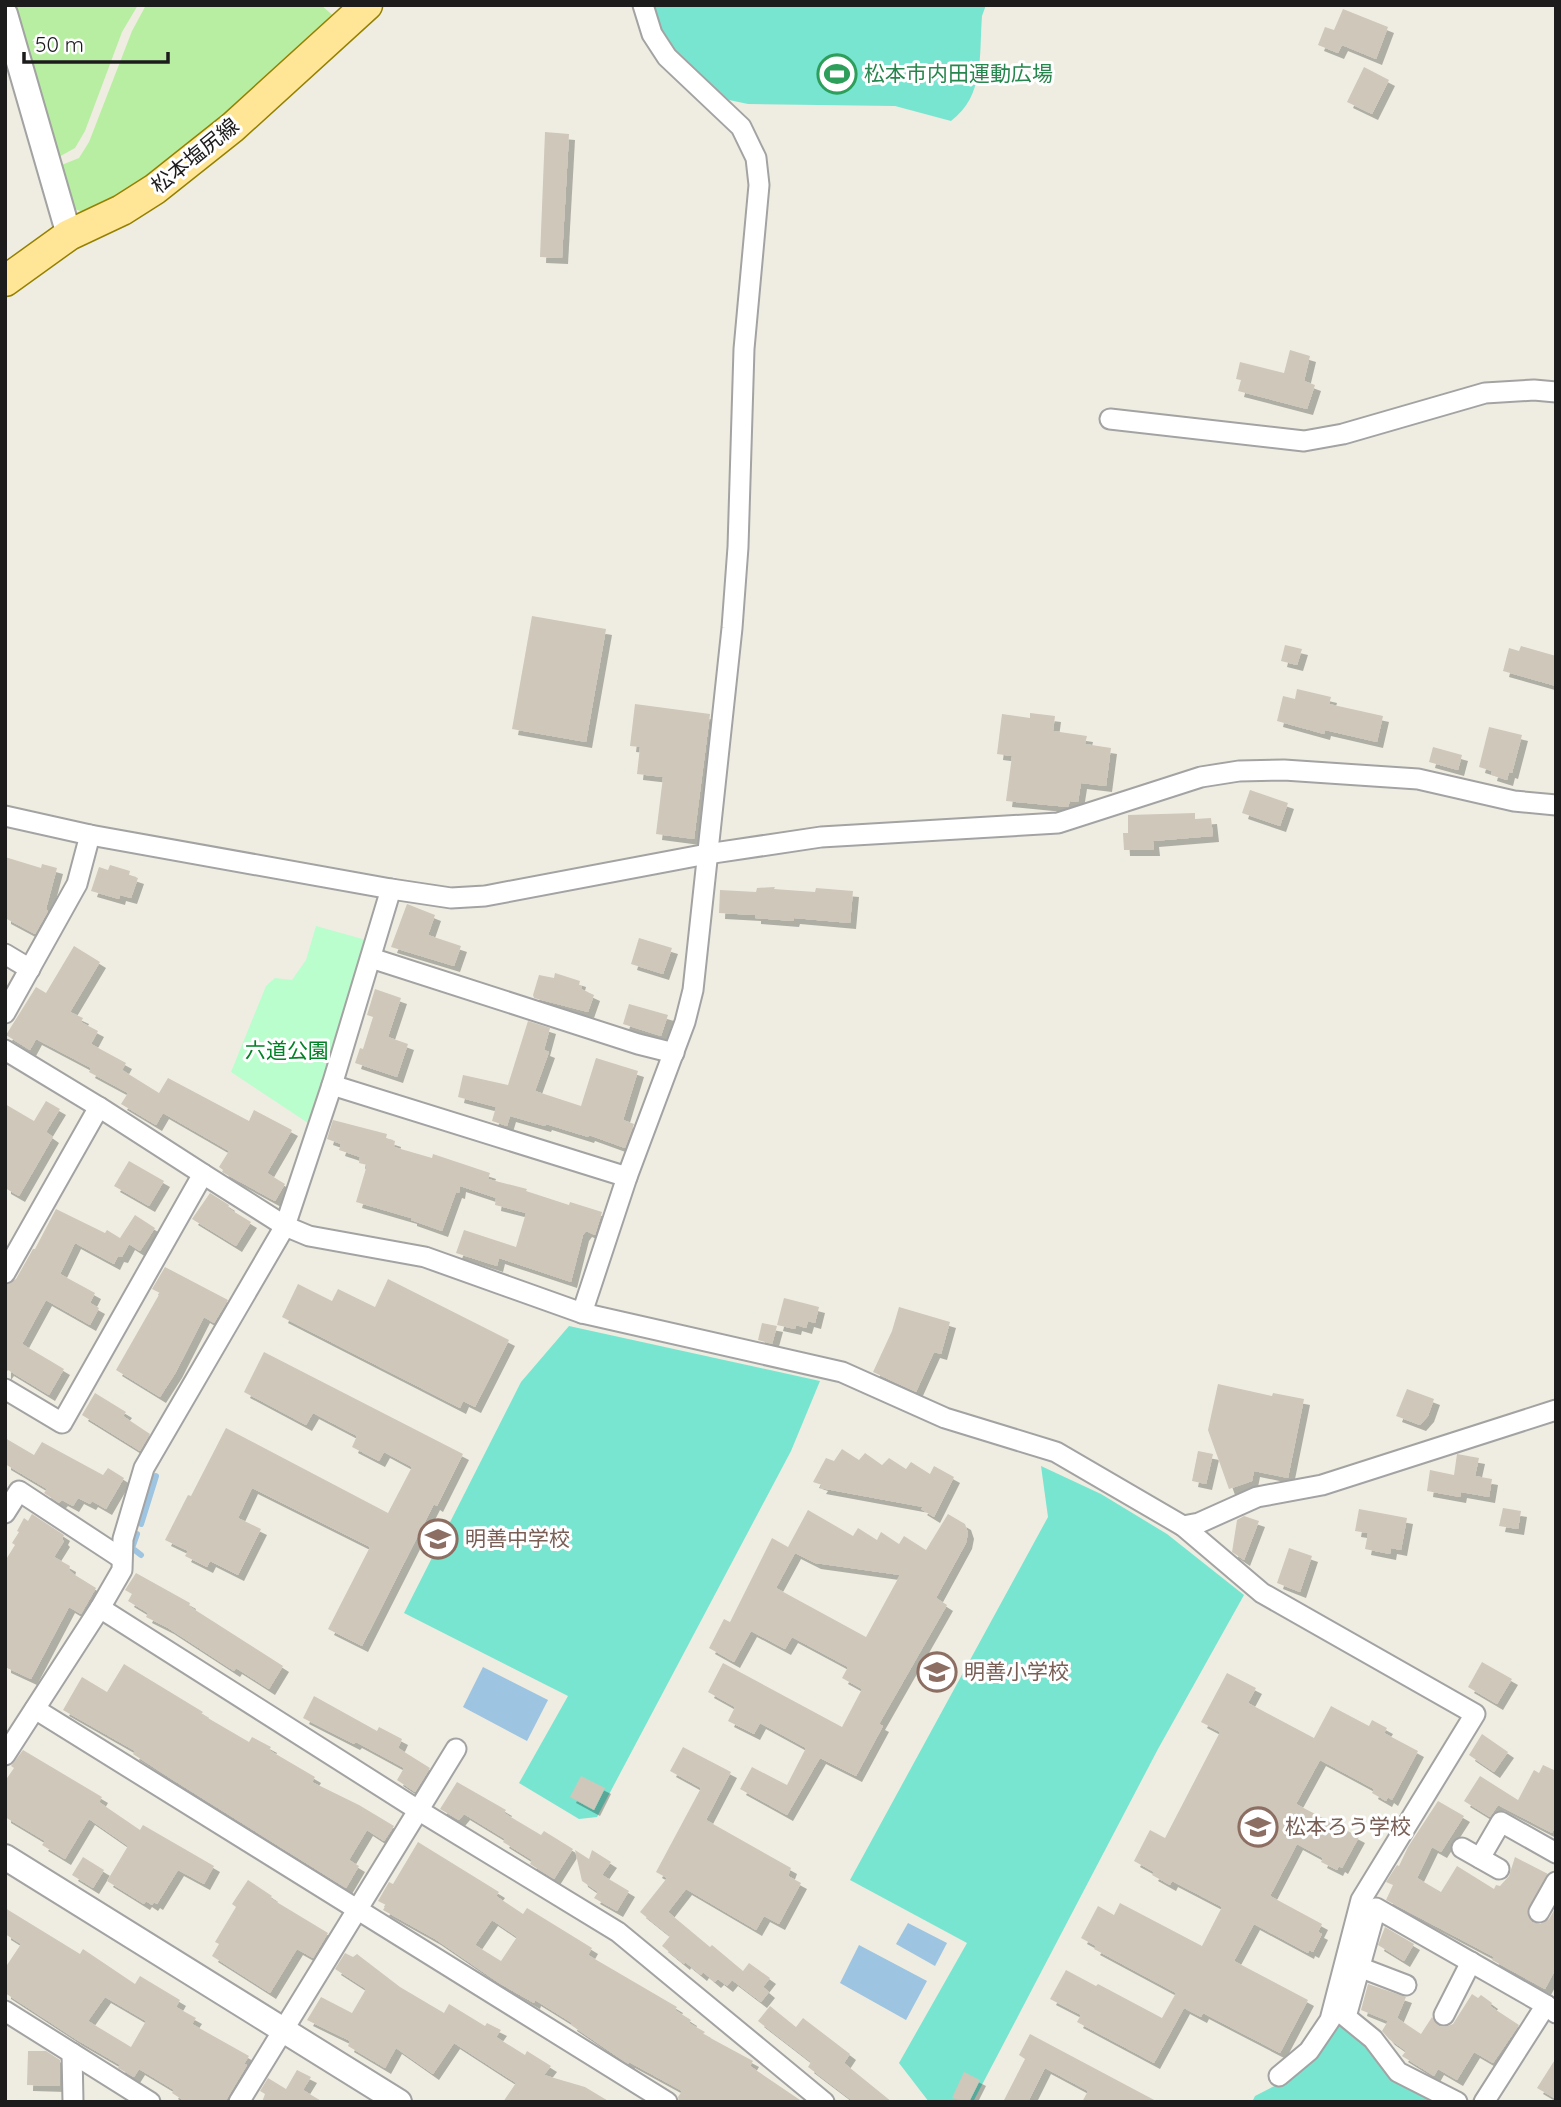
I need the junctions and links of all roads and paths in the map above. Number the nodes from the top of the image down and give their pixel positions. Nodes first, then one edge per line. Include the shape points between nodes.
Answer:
1 (367, 5) edge
2 (643, 5) edge
3 (5, 14) edge
4 (69, 236) junction
5 (5, 281) edge
6 (1556, 392) edge
7 (1110, 419) dead end
8 (1556, 805) edge
9 (5, 816) edge
10 (90, 835) junction
11 (707, 854) junction
12 (391, 889) junction
13 (5, 954) edge
14 (371, 958) junction
15 (30, 969) junction
16 (5, 1013) edge
17 (5, 1050) edge
18 (674, 1053) junction
19 (331, 1085) junction
20 (99, 1107) junction
21 (203, 1174) junction
22 (627, 1177) junction
23 (285, 1226) junction
24 (5, 1273) edge
25 (582, 1313) junction
26 (5, 1389) edge
27 (1556, 1410) edge
28 (5, 1513) edge
29 (1183, 1526) junction
30 (121, 1558) junction
31 (100, 1608) junction
32 (35, 1709) junction
33 (456, 1749) dead end
34 (5, 1755) edge
35 (418, 1810) junction
36 (1462, 1848) dead end
37 (1556, 1853) edge
38 (5, 1857) edge
39 (1480, 1858) junction
40 (1499, 1869) dead end
41 (1556, 1882) edge
42 (355, 1909) junction
43 (1539, 1912) dead end
44 (1471, 1962) junction
45 (1359, 1968) junction
46 (1406, 1984) dead end
47 (1551, 2009) edge
48 (5, 2011) edge
49 (1444, 2015) dead end
50 (284, 2029) junction
51 (72, 2053) junction
52 (1279, 2076) dead end
53 (73, 2102) edge
54 (150, 2102) edge
55 (239, 2102) edge
56 (399, 2102) edge
57 (667, 2102) edge
58 (824, 2102) edge
59 (1457, 2102) edge
60 (1484, 2102) edge

1 - 4 main road, 松本塩尻線 via 233,127 155,190
2 - 11 street via 652,34 667,57 741,127 756,158 759,185 744,349 732,628
3 - 4 street
4 - 5 main road, 松本塩尻線
6 - 7 street via 1485,393 1304,441
8 - 11 street via 1514,801 1418,779 1239,771 1200,777 1058,823 821,837
9 - 10 street
10 - 12 street
10 - 15 street via 77,884
11 - 12 street via 485,896 451,898
11 - 18 street via 693,990
12 - 14 street
13 - 15 street
14 - 18 street
14 - 19 street
15 - 16 street
17 - 20 street
18 - 22 street
19 - 22 street
19 - 23 street
20 - 21 street
20 - 24 street
21 - 23 street
21 - 26 street via 62,1423
22 - 25 street
23 - 25 street via 309,1236 425,1257
23 - 30 street via 144,1468
25 - 29 street via 833,1377 1056,1452
27 - 29 street via 1322,1485 1257,1497
28 - 30 street via 19,1490
29 - 52 street via 1262,1593 1475,1714 1362,1900 1330,2020 1308,2051
30 - 31 street via 122,1570
31 - 32 street
31 - 35 street
32 - 34 street
32 - 42 street
33 - 35 street
35 - 42 street
35 - 58 street via 618,1932
36 - 39 street
37 - 39 street via 1501,1822
38 - 50 street
39 - 40 street
41 - 43 street
42 - 50 street
42 - 57 street
44 - 45 street via 1376,1908
44 - 47 street
44 - 49 street
45 - 46 street
45 - 59 street via 1346,2017 1373,2039 1398,2072
47 - 60 street
48 - 51 street
50 - 55 street
50 - 56 street
51 - 53 street
51 - 54 street

